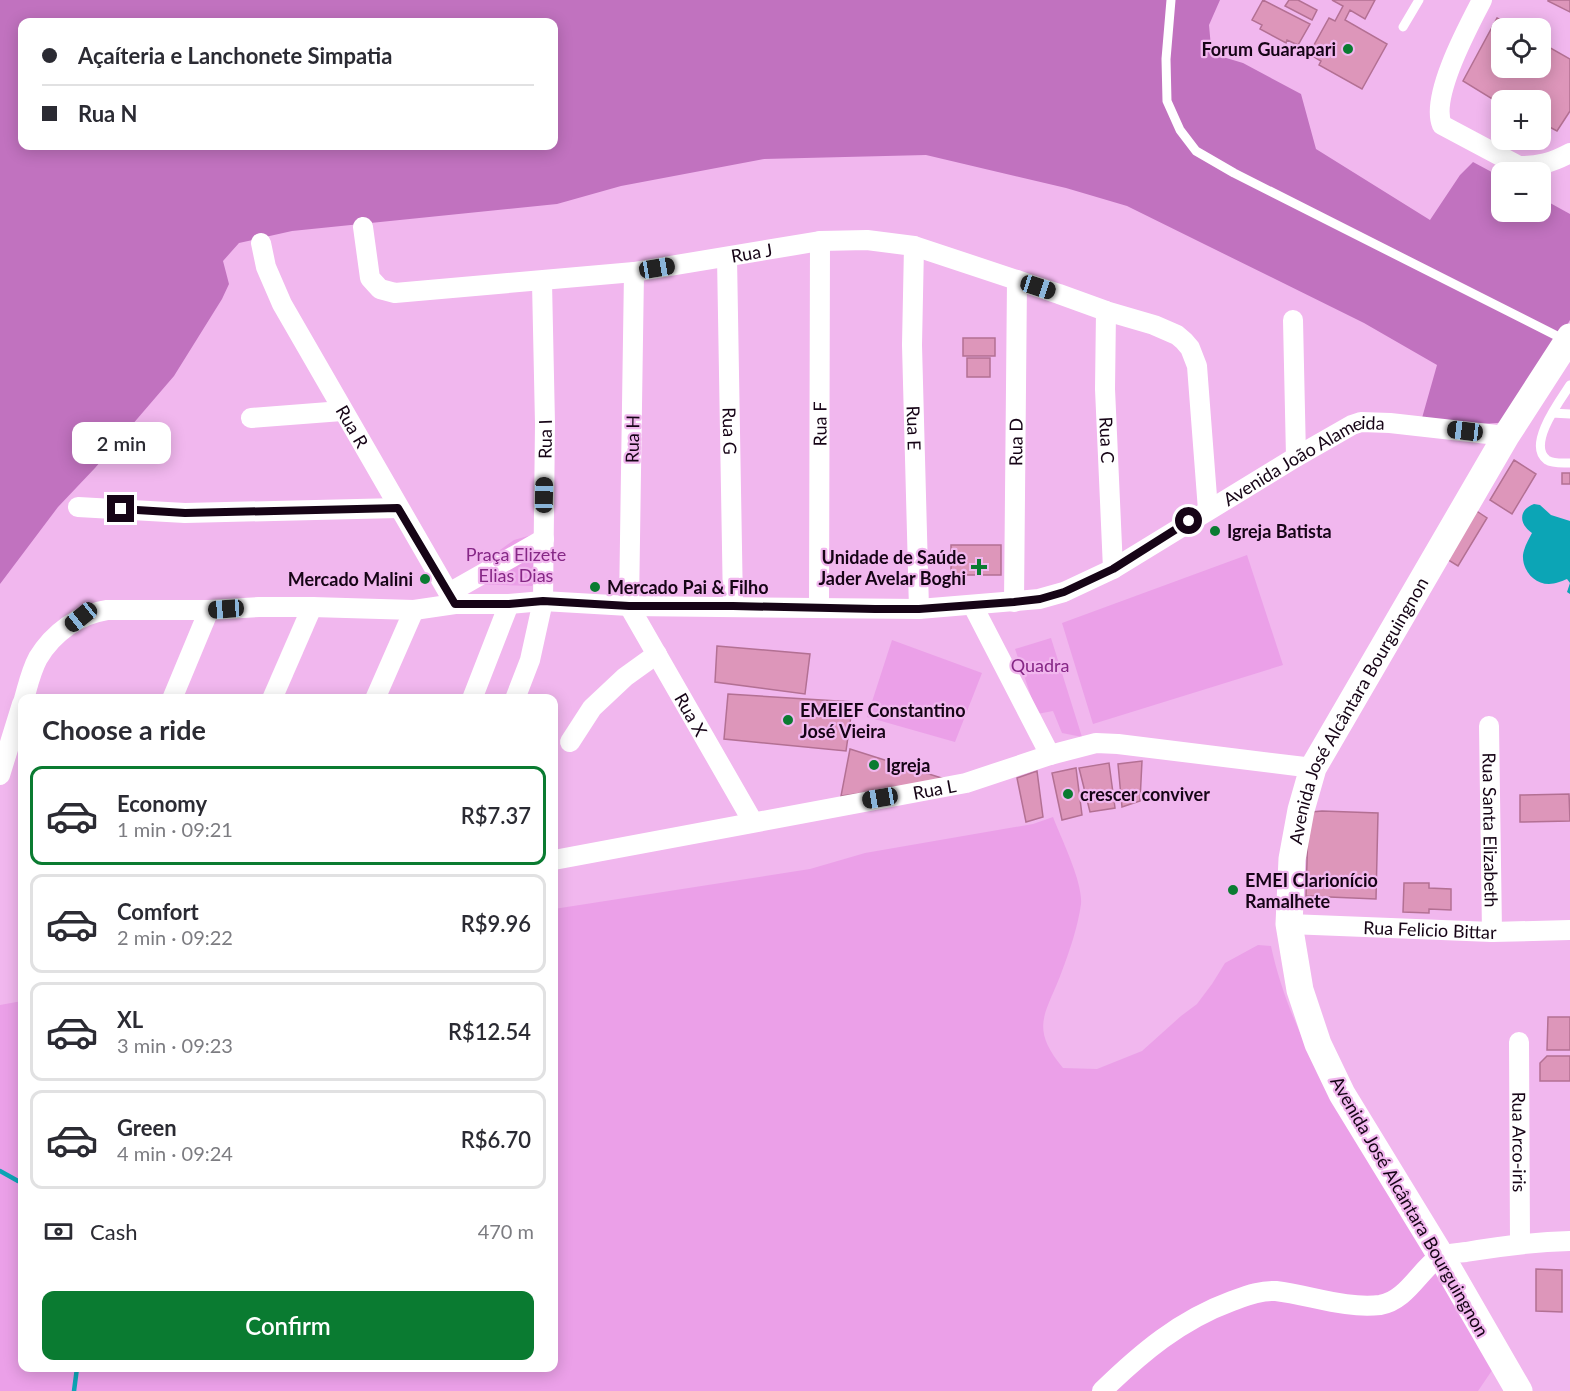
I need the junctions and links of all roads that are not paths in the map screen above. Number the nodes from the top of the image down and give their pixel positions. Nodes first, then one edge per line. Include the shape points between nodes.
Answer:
1 (1171, 0) edge
2 (1419, 0) edge
3 (1482, 0) edge
4 (1403, 27) dead end
5 (1570, 153) edge
6 (363, 227) dead end
7 (820, 241) junction
8 (261, 243) dead end
9 (914, 246) junction
10 (727, 257) junction
11 (634, 272) junction
12 (1017, 280) junction
13 (542, 282) junction
14 (1106, 311) junction
15 (1293, 320) dead end
16 (1569, 339) edge
17 (1570, 385) edge
18 (342, 411) junction
19 (1552, 413) junction
20 (1570, 414) edge
21 (251, 418) dead end
22 (1506, 436) junction
23 (1296, 457) junction
24 (1570, 463) edge
25 (78, 507) dead end
26 (398, 508) junction
27 (1208, 510) junction
28 (544, 539) junction
29 (1113, 569) junction
30 (452, 599) junction
31 (543, 601) junction
32 (1014, 602) junction
33 (509, 604) junction
34 (629, 606) junction
35 (733, 606) junction
36 (973, 606) junction
37 (312, 607) junction
38 (819, 607) junction
39 (919, 609) junction
40 (209, 610) junction
41 (414, 610) junction
42 (657, 654) junction
43 (26, 694) edge
44 (174, 694) edge
45 (274, 694) edge
46 (377, 694) edge
47 (474, 694) edge
48 (517, 694) edge
49 (18, 717) edge
50 (1489, 726) dead end
51 (570, 742) dead end
52 (1050, 755) junction
53 (1313, 768) junction
54 (0, 775) edge
55 (753, 822) junction
56 (558, 859) edge
57 (1289, 924) junction
58 (1570, 930) edge
59 (1492, 932) junction
60 (1519, 1042) dead end
61 (1570, 1241) edge
62 (1520, 1243) junction
63 (1441, 1256) junction
64 (1102, 1391) edge
65 (1518, 1391) edge

1 - 16 lane via 1167,101 1180,130 1196,151
2 - 4 lane
3 - 5 street via 1446,77 1440,120 1446,128 1519,166 1551,163
6 - 13 street, Rua J via 370,278 386,292
7 - 9 street, Rua J via 867,240
7 - 10 street, Rua J
7 - 38 street, Rua F
8 - 18 street, Rua R via 273,288
9 - 12 street, Rua J
9 - 39 street, Rua E via 912,345
10 - 11 street, Rua J
10 - 35 street, Rua G
11 - 13 street, Rua J
11 - 34 street, Rua H
12 - 14 street, Rua J
12 - 32 street, Rua D
13 - 28 street, Rua I
14 - 27 street, Rua J via 1177,335 1190,348 1197,366
14 - 29 street, Rua C via 1105,388
15 - 23 street
16 - 22 street, Avenida José Alcântara Bourguingnon
17 - 19 lane
18 - 21 street
18 - 26 street, Rua R
19 - 20 lane
19 - 24 lane via 1541,440 1542,454 1549,462
22 - 23 street, Avenida João Alameida via 1361,422
22 - 53 street, Avenida José Alcântara Bourguingnon
23 - 27 street, Avenida João Alameida
25 - 26 street via 185,513
26 - 30 street, Rua R
27 - 29 street, Avenida João Alameida
28 - 30 street
28 - 31 street, Rua I
29 - 32 street, Avenida João Alameida via 1064,592
30 - 33 street, Avenida João Alameida
30 - 41 street, Avenida João Alameida
31 - 33 street, Avenida João Alameida
31 - 34 street, Avenida João Alameida
31 - 48 street, Rua I via 530,660
32 - 36 street, Avenida João Alameida
33 - 47 street
34 - 35 street, Avenida João Alameida
34 - 42 street, Rua X
35 - 38 street, Avenida João Alameida
36 - 39 street, Avenida João Alameida
36 - 52 street
37 - 40 street, Avenida João Alameida
37 - 41 street, Avenida João Alameida
37 - 45 street
38 - 39 street, Avenida João Alameida
40 - 43 street, Avenida João Alameida via 107,610 81,617 52,639 39,657
40 - 44 street
41 - 46 street
42 - 51 street via 592,708
42 - 55 street, Rua X
49 - 54 street
50 - 59 street, Rua Santa Elizabeth
52 - 53 street, Rua L via 1096,743 1118,744
52 - 55 street, Rua L via 966,783
53 - 57 street, Avenida José Alcântara Bourguingnon via 1292,859
55 - 56 street, Rua L
57 - 59 street, Rua Felicio Bittar
57 - 63 street, Avenida José Alcântara Bourguingnon via 1300,990 1318,1044 1342,1094
58 - 59 street, Rua Felicio Bittar
60 - 62 street, Rua Arco-iris
61 - 62 street
62 - 63 street
63 - 64 street via 1394,1300 1381,1305 1272,1291 1250,1294 1219,1306 1169,1332
63 - 65 street, Avenida José Alcântara Bourguingnon

